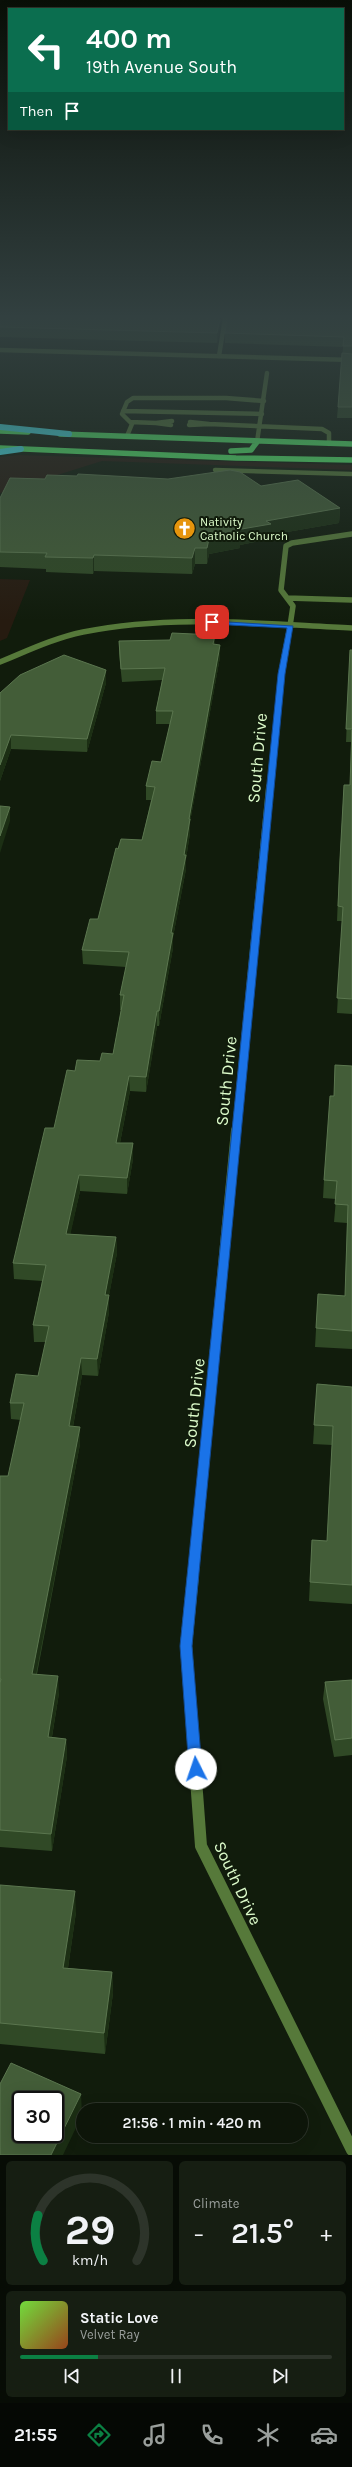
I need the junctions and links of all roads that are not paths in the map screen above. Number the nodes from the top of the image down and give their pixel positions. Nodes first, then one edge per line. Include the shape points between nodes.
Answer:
1 (128, 420) edge
2 (261, 420) edge
3 (130, 422) junction
4 (171, 423) dead end
5 (190, 424) dead end
6 (260, 426) junction
7 (0, 427) edge
8 (0, 431) edge
9 (69, 434) junction
10 (127, 436) junction
11 (257, 442) junction
12 (329, 444) junction
13 (352, 444) edge
14 (0, 448) edge
15 (21, 449) junction
16 (0, 452) edge
17 (352, 460) edge
18 (215, 470) dead end
19 (352, 474) edge
20 (352, 534) edge
21 (287, 598) junction
22 (352, 600) edge
23 (290, 626) junction
24 (352, 628) edge
25 (0, 662) edge
26 (352, 2150) edge

1 - 3 street
2 - 6 street
3 - 4 street
3 - 10 street via 132,424
5 - 6 street
6 - 11 street
6 - 12 street via 322,429 329,433
7 - 9 highway
8 - 9 main road
9 - 10 main road
10 - 11 main road
11 - 12 main road
11 - 15 main road via 251,450 239,451
12 - 13 main road
14 - 15 main road
15 - 16 highway
15 - 17 main road
18 - 19 street
20 - 21 street, South Drive via 286,546 281,590
21 - 22 street
21 - 23 street, South Drive via 293,606
23 - 24 street
23 - 25 street via 212,622 143,623 82,632
23 - 26 street, South Drive via 281,682 186,1646 202,1846

